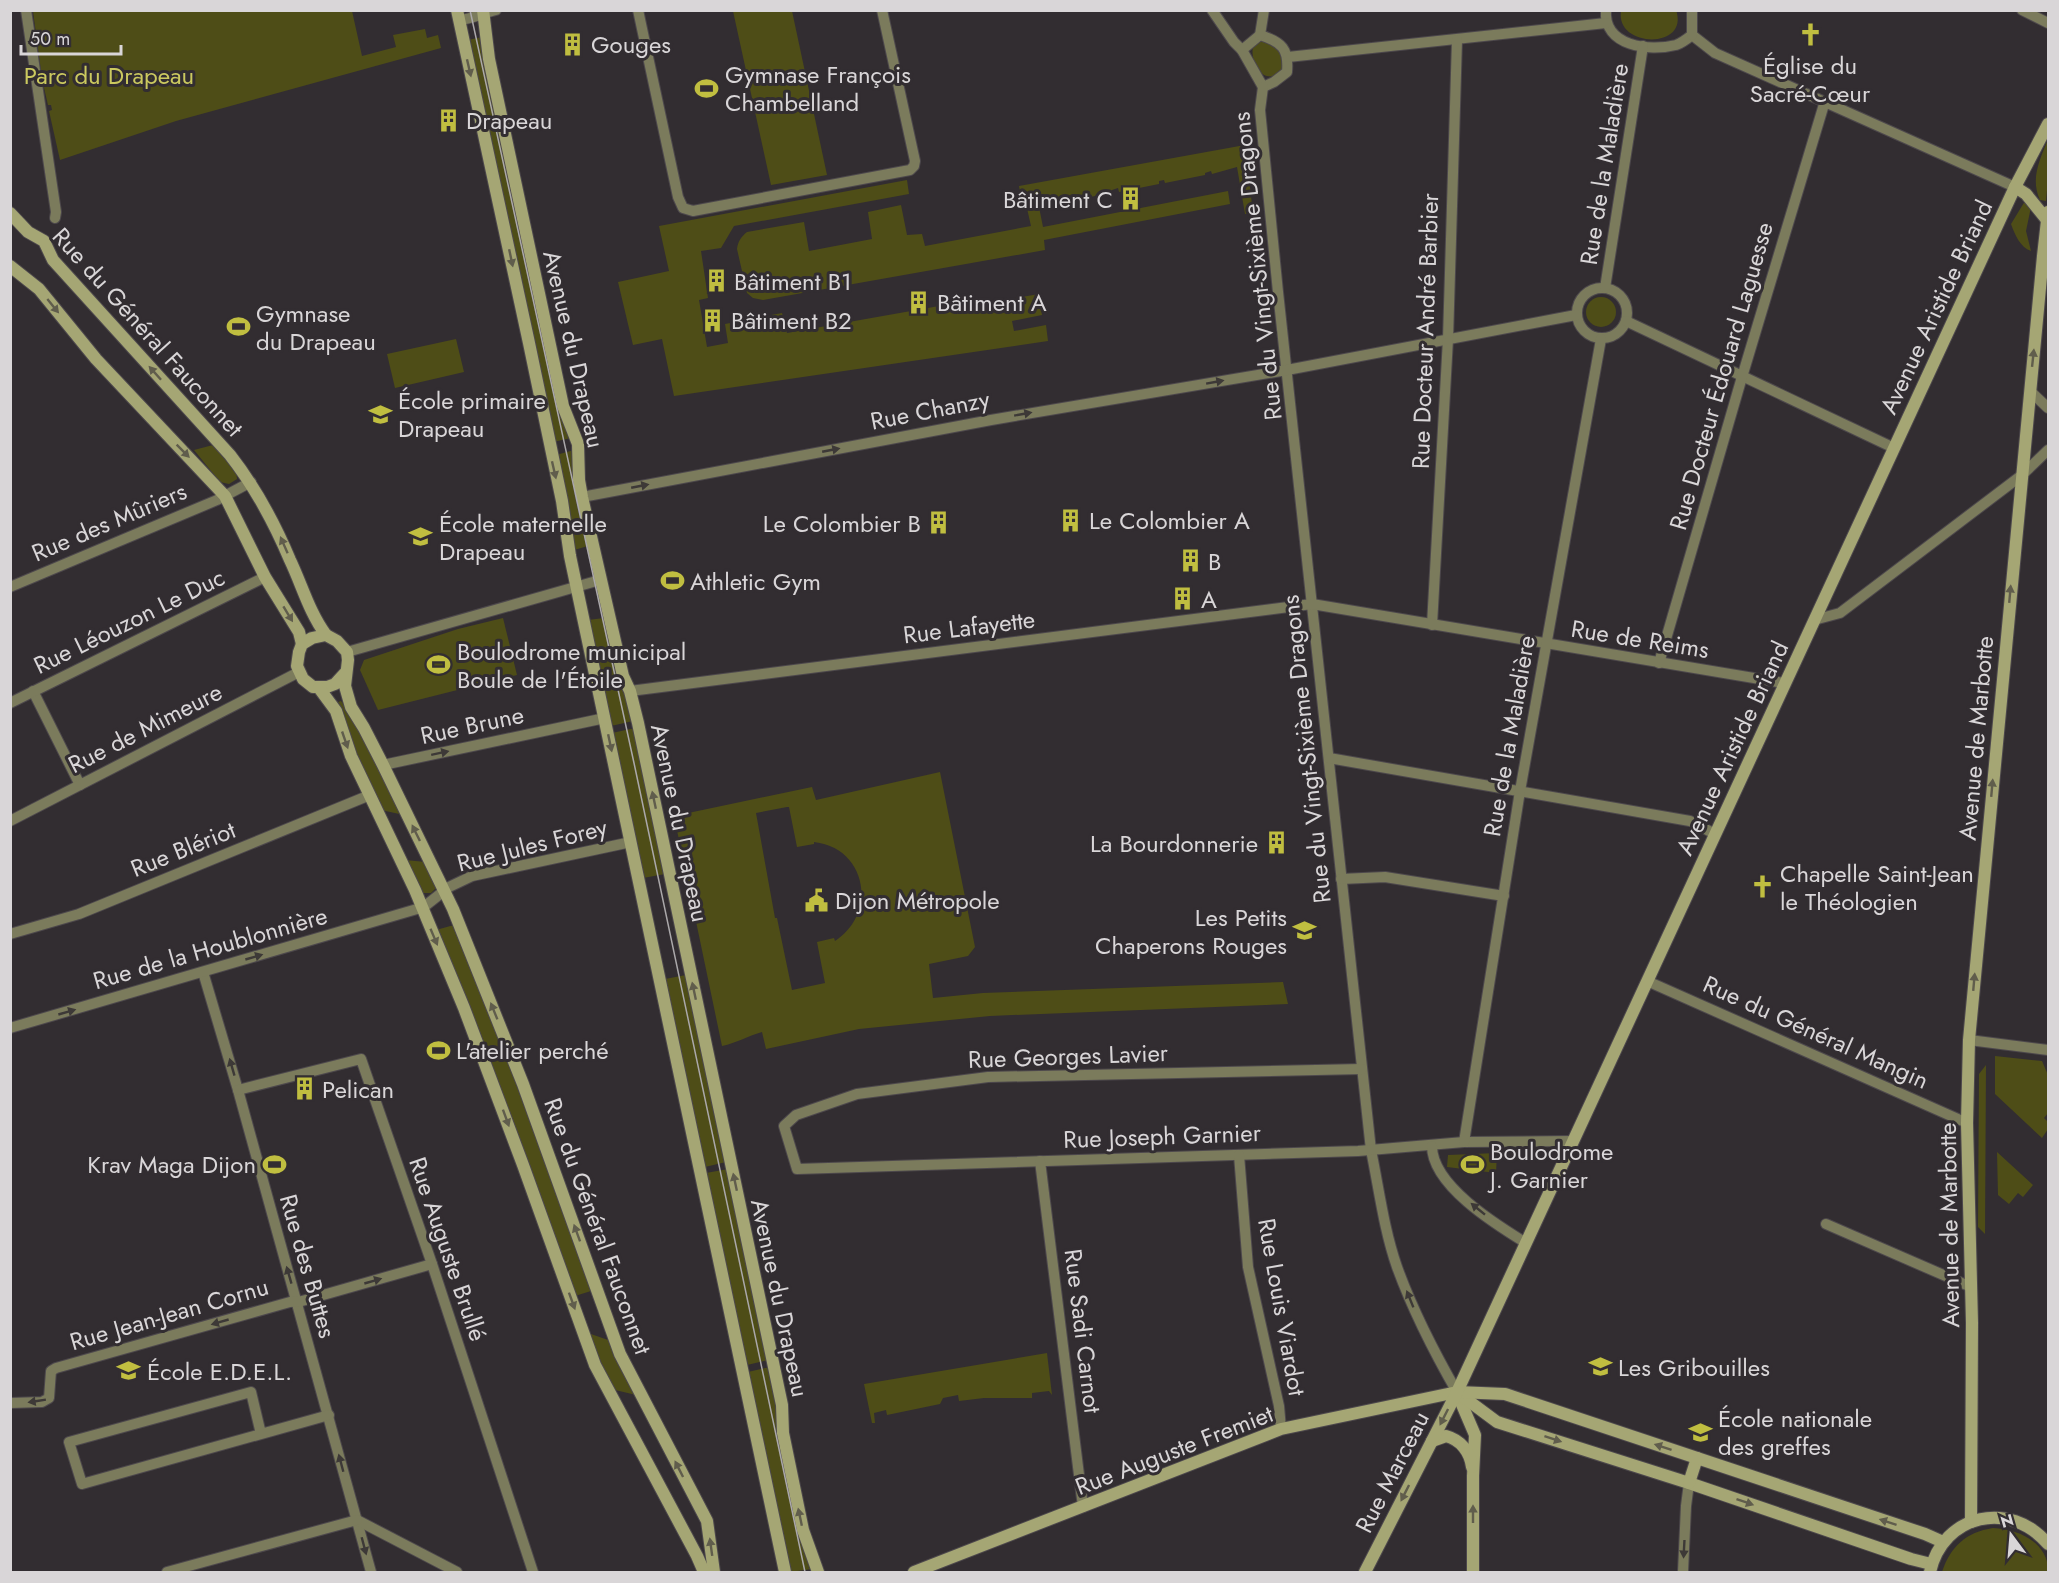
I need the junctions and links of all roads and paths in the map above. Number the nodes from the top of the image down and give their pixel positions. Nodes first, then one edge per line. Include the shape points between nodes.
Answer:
1 (26, 10) edge
2 (638, 10) edge
3 (882, 10) edge
4 (1212, 10) edge
5 (1264, 10) edge
6 (1606, 10) edge
7 (1692, 10) edge
8 (2022, 10) edge
9 (488, 11) edge
10 (458, 15) edge
11 (1606, 23) junction
12 (2049, 23) edge
13 (1260, 35) junction
14 (1692, 35) junction
15 (1457, 40) junction
16 (1643, 46) junction
17 (1242, 50) junction
18 (1288, 57) junction
19 (1263, 87) junction
20 (1825, 101) junction
21 (2049, 124) edge
22 (2015, 188) junction
23 (10, 213) edge
24 (2048, 216) edge
25 (56, 218) dead end
26 (10, 266) edge
27 (1605, 288) junction
28 (1576, 315) junction
29 (1626, 321) junction
30 (1448, 339) junction
31 (1601, 339) junction
32 (1287, 370) junction
33 (1742, 376) junction
34 (2030, 392) junction
35 (2049, 408) edge
36 (1894, 448) junction
37 (2049, 450) edge
38 (2022, 475) junction
39 (251, 482) junction
40 (225, 496) junction
41 (582, 497) junction
42 (265, 576) junction
43 (600, 580) junction
44 (576, 586) junction
45 (10, 587) edge
46 (1312, 604) junction
47 (1814, 620) junction
48 (1432, 625) junction
49 (326, 635) junction
50 (302, 644) junction
51 (1546, 645) junction
52 (347, 652) junction
53 (1659, 663) junction
54 (299, 672) junction
55 (346, 672) junction
56 (1784, 683) junction
57 (319, 688) junction
58 (630, 691) junction
59 (33, 692) junction
60 (10, 703) edge
61 (605, 718) junction
62 (1329, 758) junction
63 (383, 765) junction
64 (80, 785) junction
65 (1520, 791) junction
66 (370, 795) junction
67 (10, 821) edge
68 (1715, 834) junction
69 (631, 842) junction
70 (1341, 879) junction
71 (444, 891) junction
72 (1504, 896) junction
73 (421, 908) junction
74 (10, 934) edge
75 (203, 972) junction
76 (1647, 981) junction
77 (10, 1028) edge
78 (1969, 1040) junction
79 (2049, 1050) edge
80 (1362, 1069) junction
81 (238, 1090) junction
82 (1967, 1123) junction
83 (784, 1126) joint
84 (1464, 1142) junction
85 (1573, 1142) junction
86 (1431, 1146) junction
87 (1371, 1150) junction
88 (1239, 1155) junction
89 (1040, 1161) junction
90 (1826, 1224) dead end
91 (1526, 1243) junction
92 (432, 1264) junction
93 (1971, 1287) junction
94 (297, 1301) junction
95 (1457, 1392) junction
96 (10, 1403) edge
97 (329, 1415) junction
98 (1281, 1430) junction
99 (261, 1434) junction
100 (1431, 1441) junction
101 (1697, 1458) junction
102 (1473, 1476) junction
103 (1689, 1483) junction
104 (1083, 1507) junction
105 (357, 1520) junction
106 (1971, 1522) junction
107 (1943, 1542) junction
108 (2049, 1544) edge
109 (1930, 1568) edge
110 (452, 1571) edge
111 (167, 1572) edge
112 (371, 1572) edge
113 (533, 1572) edge
114 (704, 1572) edge
115 (714, 1572) edge
116 (785, 1572) edge
117 (818, 1572) edge
118 (914, 1572) edge
119 (1365, 1572) edge
120 (1473, 1572) edge
121 (1683, 1572) edge

1 - 25 street
2 - 3 street via 678,197 683,208 693,211 910,170 914,166
4 - 17 street
5 - 13 street
6 - 11 street
7 - 14 street
8 - 12 street
9 - 10 street, Avenue du Drapeau via 472,19
9 - 41 main road, Avenue du Drapeau via 489,59 563,406 578,444
10 -> 44 main road, Avenue du Drapeau via 529,343
11 - 15 street
11 - 16 street via 1620,40
13 - 17 street
13 - 18 street via 1276,40
14 - 16 street via 1678,44
14 - 20 street via 1715,52
15 - 18 street
15 - 30 street, Rue Docteur André Barbier
16 - 27 street, Rue de la Maladière
17 - 19 street
18 - 19 street via 1287,72
19 - 32 street, Rue du Vingt-Sixième Dragons via 1260,110
20 - 22 street
20 - 33 street, Rue Docteur Édouard Laguesse
21 - 22 main road, Avenue Aristide Briand
22 - 24 main road
22 - 36 main road, Avenue Aristide Briand
39 -> 23 main road, Rue du Général Fauconnet via 53,260 44,241 28,232
34 -> 24 main road, Avenue de Marbotte
26 -> 40 main road via 39,289 96,359
27 - 28 street via 1595,288 1582,296
27 - 29 street via 1623,298
28 - 30 street, Rue Chanzy
28 - 31 street via 1585,333
29 - 31 street via 1616,334
29 - 33 street
30 - 32 street, Rue Chanzy
30 - 48 street, Rue Docteur André Barbier
31 - 51 street, Rue de la Maladière
41 -> 32 street, Rue Chanzy via 992,420
32 - 46 street, Rue du Vingt-Sixième Dragons
33 - 36 street
33 - 53 street, Rue Docteur Édouard Laguesse
34 - 35 street
34 - 38 main road, Avenue de Marbotte
36 - 47 main road, Avenue Aristide Briand
37 - 38 street
38 - 47 street via 1840,613
78 -> 38 main road, Avenue de Marbotte
39 - 40 street
49 -> 39 main road, Rue du Général Fauconnet
40 - 42 main road
40 - 45 street, Rue des Mûriers
41 - 43 main road, Avenue du Drapeau
42 -> 50 main road via 299,632
42 - 59 street, Rue Léouzon Le Duc
43 - 44 street
43 - 58 main road, Avenue du Drapeau
44 - 52 street
44 - 61 main road, Avenue du Drapeau
46 - 48 street, Rue de Reims
46 - 58 street, Rue Lafayette
46 - 62 street, Rue du Vingt-Sixième Dragons
47 - 56 main road, Avenue Aristide Briand
48 - 51 street, Rue de Reims
49 - 50 main road
49 - 52 main road, Rue du Général Fauconnet
50 - 54 main road via 297,661
51 - 53 street, Rue de Reims
51 - 65 street, Rue de la Maladière
52 - 55 main road, Rue du Général Fauconnet
53 - 56 street, Rue de Reims
54 - 57 main road, Rue du Général Fauconnet via 307,683
54 - 64 street, Rue de Mimeure
55 - 57 main road via 335,684
55 - 63 main road, Rue du Général Fauconnet via 351,707
56 - 68 main road, Avenue Aristide Briand
57 -> 66 main road, Rue du Général Fauconnet via 336,711
117 -> 58 main road, Avenue du Drapeau via 801,1521 783,1433 782,1405
59 - 60 street, Rue Léouzon Le Duc
59 - 64 street
63 -> 61 street, Rue Brune
61 -> 69 main road, Avenue du Drapeau
62 - 65 street
62 - 70 street, Rue du Vingt-Sixième Dragons
71 -> 63 main road, Rue du Général Fauconnet
64 - 67 street, Rue de Mimeure
65 - 68 street via 1690,821
65 - 72 street, Rue de la Maladière
66 - 73 main road, Rue du Général Fauconnet
66 - 74 street, Rue Blériot via 80,914
68 - 76 main road, Avenue Aristide Briand
69 - 71 street, Rue Jules Forey via 472,876
69 - 116 main road, Avenue du Drapeau
70 - 72 street via 1385,877
70 - 80 street, Rue du Vingt-Sixième Dragons
71 - 73 street
115 -> 71 main road, Rue du Général Fauconnet via 707,1521 620,1354 523,1084
72 - 84 street, Rue de la Maladière
75 -> 73 street, Rue de la Houblonnière
73 -> 114 main road, Rue du Général Fauconnet via 497,1093 595,1365
77 -> 75 street, Rue de la Houblonnière
81 -> 75 street, Rue des Buttes
76 - 82 street, Rue du Général Mangin
76 - 85 main road, Avenue Aristide Briand
78 - 79 street
78 - 82 main road, Avenue de Marbotte
80 - 83 street, Rue Georges Lavier via 988,1077 857,1094 796,1114
80 - 87 street, Rue du Vingt-Sixième Dragons
81 - 92 street, Rue Auguste Brullé via 361,1059
94 -> 81 street, Rue des Buttes
82 - 93 main road, Avenue de Marbotte
83 - 89 street, Rue Joseph Garnier via 797,1169
84 - 85 street, Rue Joseph Garnier
84 - 86 street, Rue Joseph Garnier
85 - 91 main road, Avenue Aristide Briand
86 - 87 street, Rue Joseph Garnier
91 -> 86 street via 1472,1205 1444,1178
87 - 88 street, Rue Joseph Garnier
95 -> 87 street, Rue du Vingt-Sixième Dragons via 1434,1352 1397,1266
88 - 89 street, Rue Joseph Garnier
88 - 98 street, Rue Louis Viardot via 1248,1267
89 - 104 street, Rue Sadi Carnot
90 - 93 street
91 - 95 main road, Avenue Aristide Briand
94 -> 92 street, Rue Jean-Jean Cornu
92 - 113 street, Rue Auguste Brullé
93 - 106 main road, Avenue de Marbotte
94 -> 96 street, Rue Jean-Jean Cornu via 56,1368 49,1377 49,1398 42,1402
94 - 97 street, Rue des Buttes
95 - 98 main road, Rue Auguste Fremiet
95 -> 100 main road, Rue Marceau
101 -> 95 main road, Rue Auguste Fremiet via 1505,1394
95 - 102 main road via 1475,1435
95 -> 103 main road via 1497,1422
97 - 99 street
105 -> 97 street, Rue des Buttes
98 - 104 main road, Rue Auguste Fremiet
99 - 99 street via 82,1484 69,1442 250,1392
100 - 102 main road via 1446,1436 1459,1442 1471,1458
100 -> 119 main road, Rue Marceau
101 - 103 main road
107 -> 101 main road, Rue Auguste Fremiet
120 -> 102 main road
103 -> 109 main road
103 -> 121 street
104 - 118 main road, Rue Auguste Fremiet
105 - 110 street
105 - 111 street
105 -> 112 street, Rue des Buttes
106 - 107 main road
106 - 108 main road via 1983,1518 2008,1519 2032,1528
107 - 109 main road

